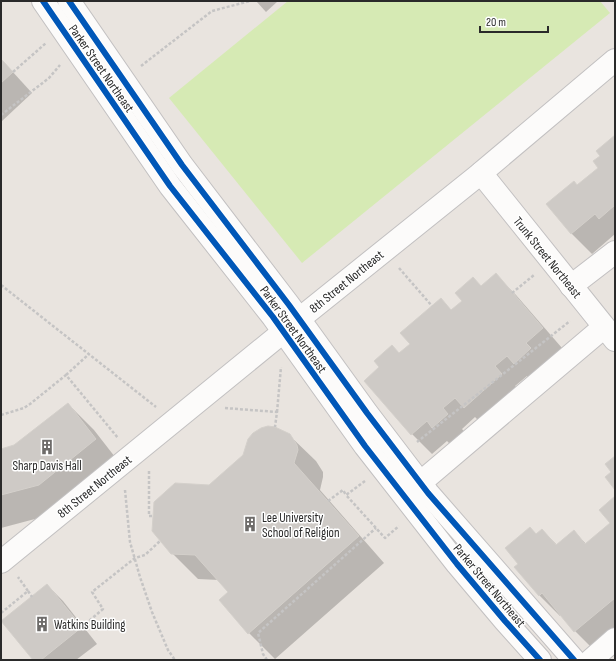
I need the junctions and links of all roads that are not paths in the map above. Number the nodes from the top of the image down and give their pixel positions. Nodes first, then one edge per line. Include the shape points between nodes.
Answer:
1 (43, 1) edge
2 (69, 1) edge
3 (615, 60) edge
4 (481, 173) junction
5 (615, 252) edge
6 (571, 286) junction
7 (291, 325) junction
8 (610, 333) edge
9 (392, 463) junction
10 (420, 483) junction
11 (9, 568) edge
12 (615, 639) edge
13 (540, 660) edge
14 (574, 660) edge
15 (591, 660) edge

1 - 7 street, Parker Street Northeast via 170,186
2 - 7 street, Parker Street Northeast
3 - 4 street, 8th Street Northeast
4 - 6 street, Trunk Street Northeast
4 - 7 street, 8th Street Northeast
5 - 6 street
6 - 8 street, Trunk Street Northeast
7 - 9 street, Parker Street Northeast
7 - 9 street, Parker Street Northeast via 367,413
7 - 11 street, 8th Street Northeast
8 - 10 street
9 - 10 street
9 - 13 street, Parker Street Northeast via 457,564
10 - 14 street
12 - 15 street

